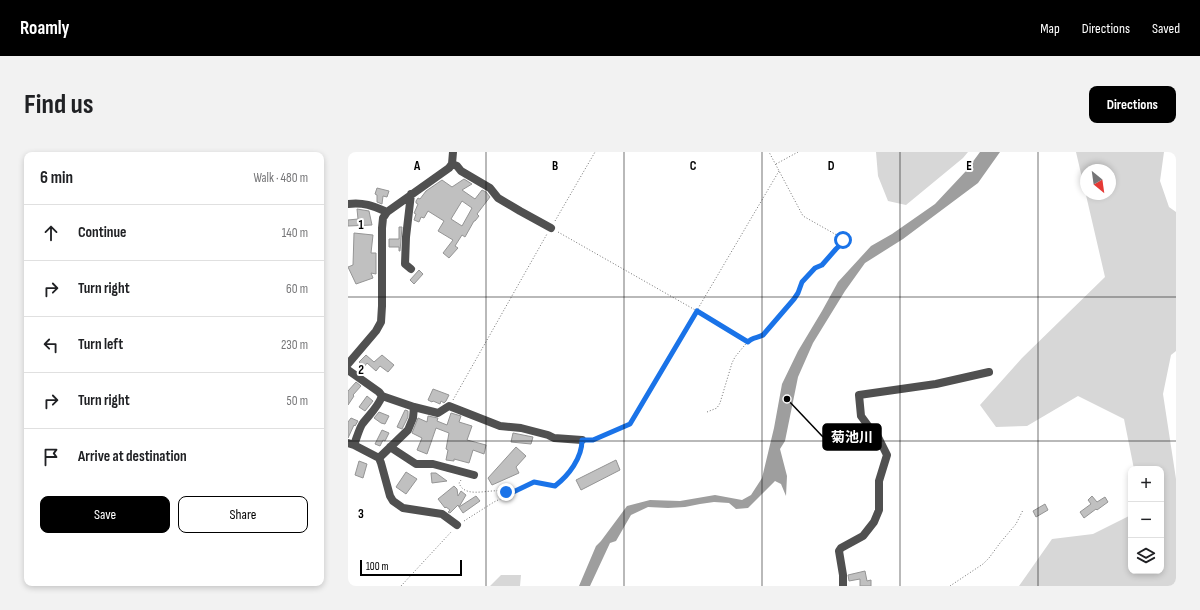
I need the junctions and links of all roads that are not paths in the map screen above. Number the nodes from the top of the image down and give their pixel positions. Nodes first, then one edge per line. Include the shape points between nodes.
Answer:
1 (453, 152) edge
2 (452, 164) junction
3 (411, 194) junction
4 (348, 204) edge
5 (387, 212) junction
6 (551, 228) road end
7 (411, 269) dead end
8 (348, 364) edge
9 (348, 370) edge
10 (989, 372) dead end
11 (382, 396) junction
12 (414, 407) junction
13 (582, 440) road end
14 (351, 444) edge
15 (390, 447) junction
16 (378, 458) junction
17 (474, 475) road end
18 (457, 525) road end
19 (843, 586) edge

1 - 2 street
2 - 3 street
2 - 6 street via 490,188 498,198
3 - 5 street
3 - 7 street via 405,264
4 - 5 street via 358,203
5 - 8 street via 383,218 382,228 381,322
9 - 11 street
10 - 19 street via 936,384 858,395 861,416 876,433 888,455 879,480 879,510 874,522 863,536 839,551
11 - 12 street
11 - 14 street
12 - 13 street via 438,413 449,406 500,426 521,428 554,438
12 - 15 street via 408,430
14 - 16 street
15 - 16 street
15 - 17 street via 416,464 433,464
16 - 18 street via 393,501 403,508 442,514

